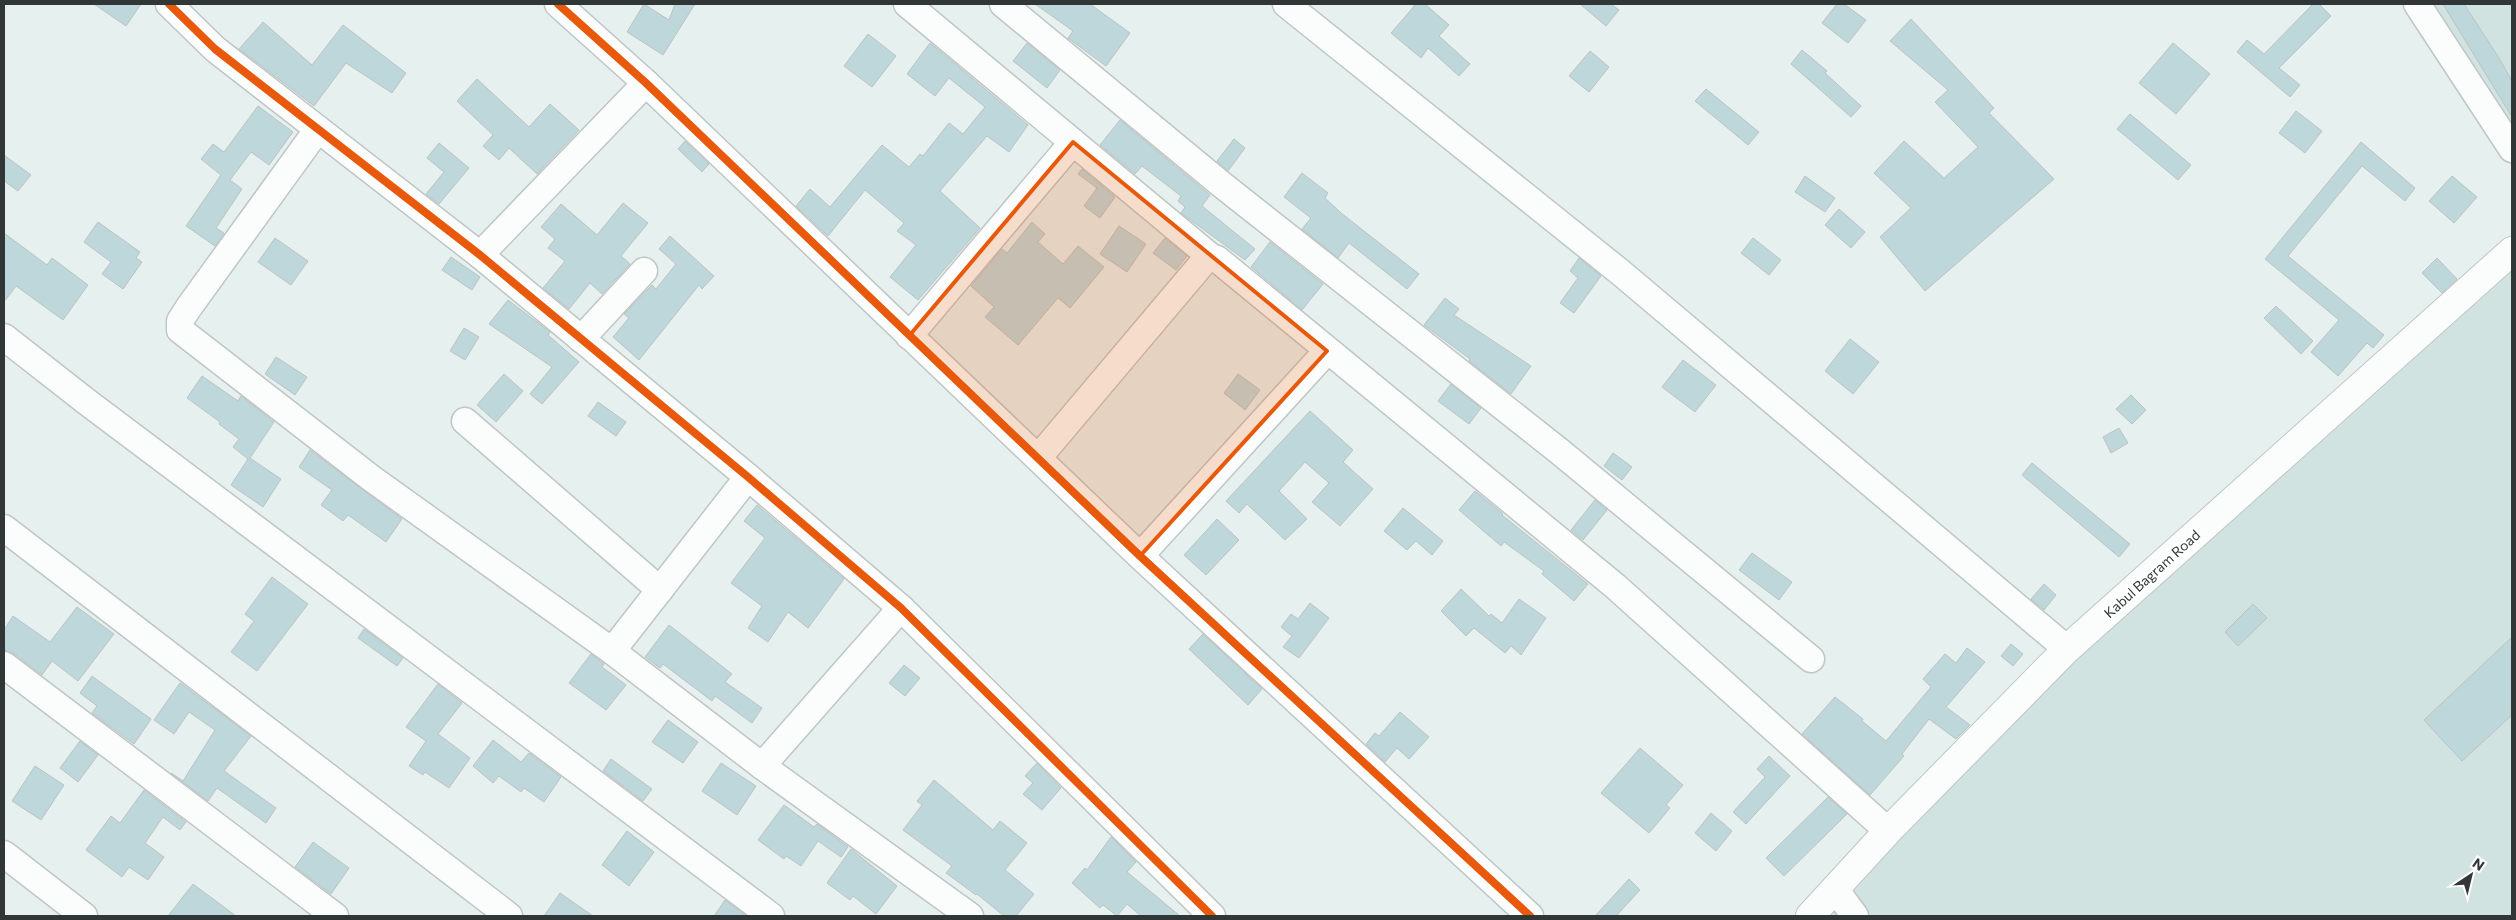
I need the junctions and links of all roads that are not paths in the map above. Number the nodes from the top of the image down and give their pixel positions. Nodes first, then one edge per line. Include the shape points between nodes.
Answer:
1 (169, 4) edge
2 (558, 4) edge
3 (907, 4) edge
4 (1003, 4) edge
5 (1286, 4) edge
6 (2417, 4) edge
7 (646, 83) junction
8 (318, 129) junction
9 (1073, 142) junction
10 (2512, 149) edge
11 (2512, 251) edge
12 (480, 255) junction
13 (1211, 257) junction
14 (644, 271) dead end
15 (910, 336) junction
16 (4, 337) edge
17 (581, 339) junction
18 (1327, 351) junction
19 (465, 421) dead end
20 (1038, 458) junction
21 (748, 477) junction
22 (4, 528) edge
23 (1140, 556) junction
24 (660, 590) junction
25 (901, 608) junction
26 (2067, 649) junction
27 (612, 652) junction
28 (1812, 659) dead end
29 (4, 665) edge
30 (762, 766) junction
31 (1888, 831) junction
32 (4, 854) edge
33 (1835, 889) junction
34 (84, 916) edge
35 (336, 916) edge
36 (509, 916) edge
37 (771, 916) edge
38 (970, 916) edge
39 (1212, 916) edge
40 (1530, 916) edge
41 (1810, 916) edge
42 (1855, 916) edge

1 - 8 street via 215,49
2 - 7 street
3 - 9 street
4 - 28 street via 1221,184 1559,451
5 - 26 street via 1620,272
6 - 10 street
7 - 12 street
7 - 15 street
8 - 12 street
8 - 27 street via 188,306 180,320 180,330 371,478
9 - 13 street
9 - 15 street
11 - 26 highway, Kabul Bagram Road
12 - 17 street
13 - 18 street
13 - 20 street via 1198,268
14 - 17 street
15 - 20 street
16 - 37 street
17 - 21 street
18 - 23 street
18 - 31 street via 1456,453 1615,586
19 - 24 street
20 - 23 street
21 - 24 street
21 - 25 street
22 - 36 street
23 - 40 street
24 - 27 street
25 - 30 street
25 - 39 street
26 - 31 highway, Kabul Bagram Road
27 - 30 street
29 - 35 street
30 - 38 street
31 - 33 highway, Kabul Bagram Road
32 - 34 street
33 - 41 highway, Kabul Bagram Road
33 - 42 street

